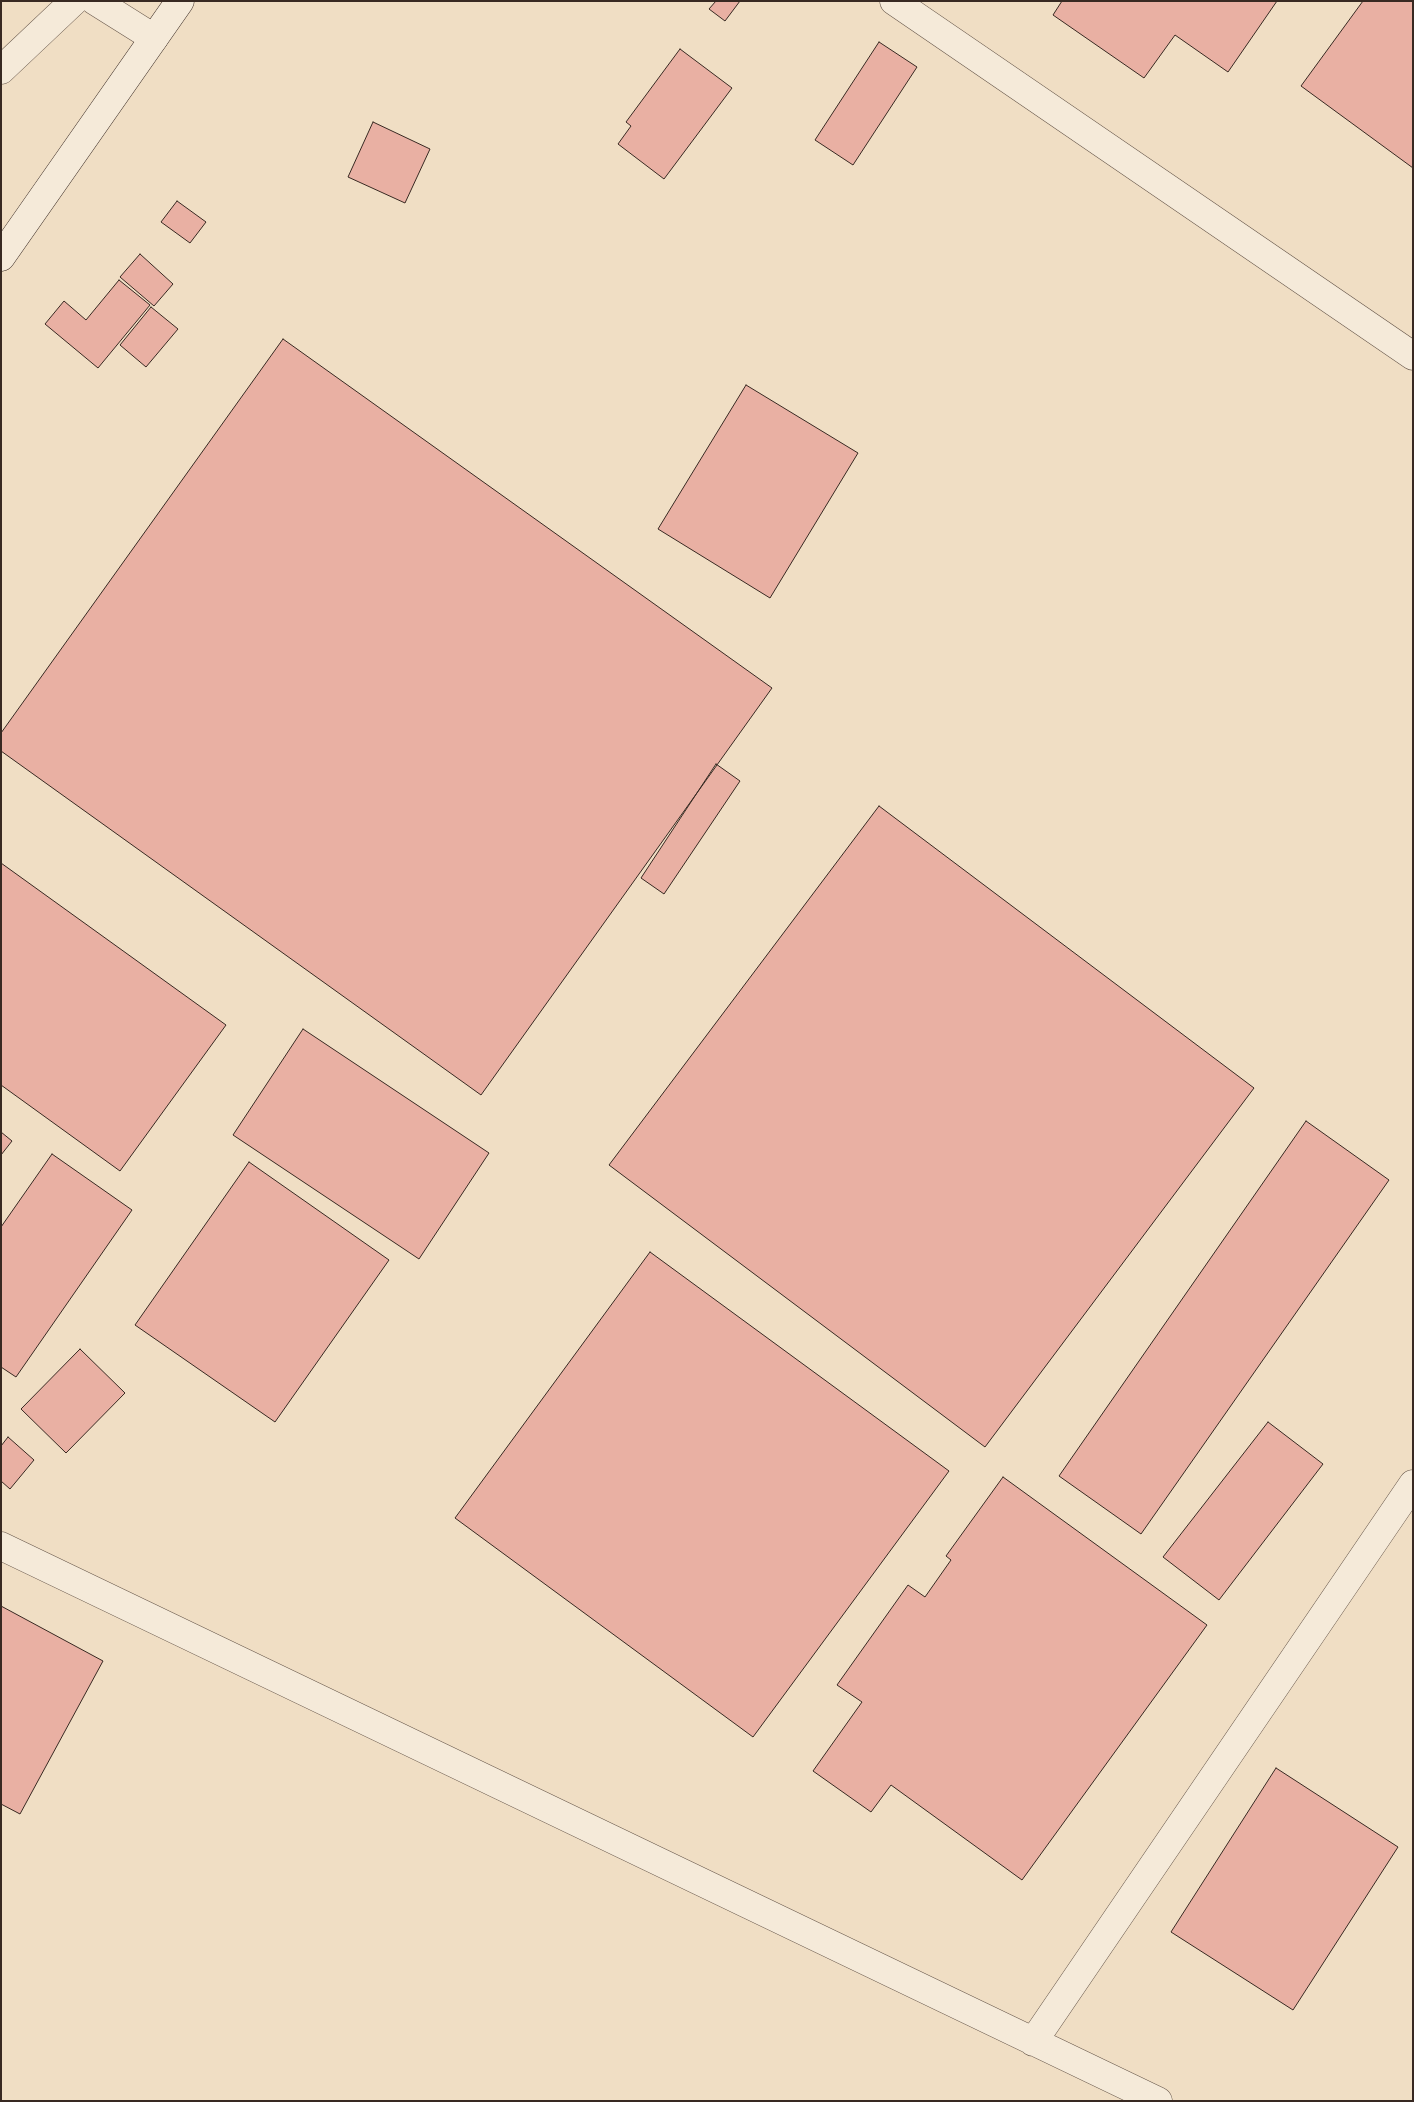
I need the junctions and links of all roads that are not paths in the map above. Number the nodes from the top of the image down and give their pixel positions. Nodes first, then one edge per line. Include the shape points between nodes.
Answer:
1 (74, 1) edge
2 (95, 1) edge
3 (132, 1) edge
4 (180, 1) edge
5 (894, 1) edge
6 (154, 38) junction
7 (1, 70) edge
8 (1, 257) edge
9 (1413, 356) edge
10 (1413, 1484) edge
11 (1, 1546) edge
12 (1033, 2042) junction
13 (1158, 2101) edge

1 - 7 street
2 - 6 street
3 - 6 street
4 - 6 street
5 - 9 street
6 - 8 street
10 - 12 street
11 - 12 street
12 - 13 street

